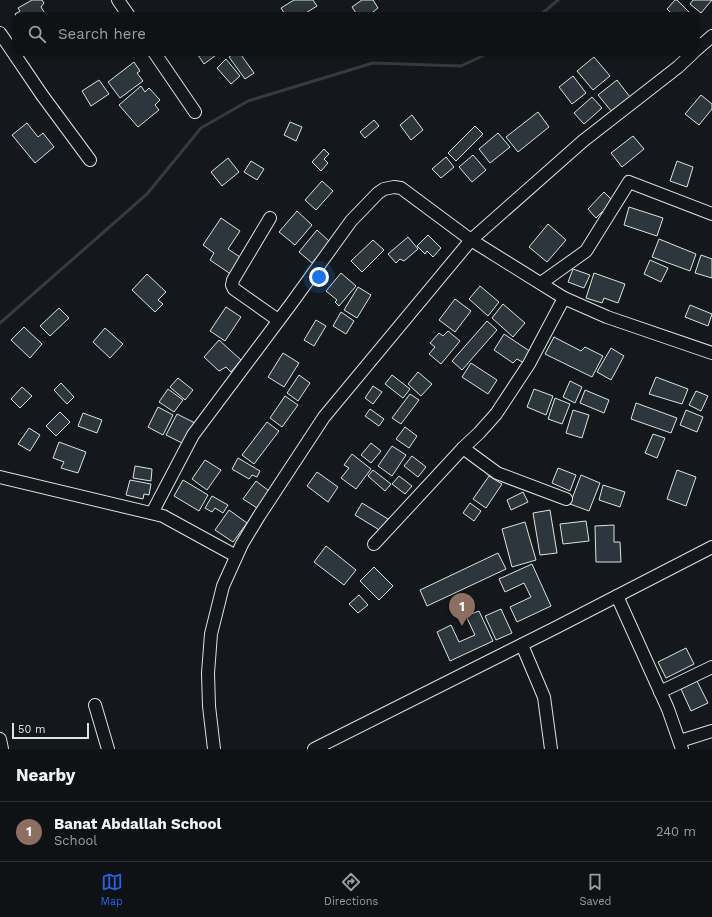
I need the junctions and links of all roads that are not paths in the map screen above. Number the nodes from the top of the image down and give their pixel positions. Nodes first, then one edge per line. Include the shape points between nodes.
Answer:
1 (118, 0) edge
2 (126, 12) edge
3 (0, 33) edge
4 (712, 36) edge
5 (700, 47) edge
6 (12, 51) edge
7 (16, 56) edge
8 (157, 56) edge
9 (690, 56) edge
10 (195, 112) dead end
11 (90, 160) dead end
12 (712, 214) edge
13 (270, 218) dead end
14 (471, 240) junction
15 (541, 283) junction
16 (564, 298) junction
17 (278, 320) junction
18 (712, 353) edge
19 (463, 448) junction
20 (0, 477) edge
21 (566, 499) dead end
22 (152, 513) junction
23 (374, 544) dead end
24 (712, 547) edge
25 (236, 556) junction
26 (617, 596) junction
27 (522, 644) junction
28 (712, 667) edge
29 (660, 692) junction
30 (94, 705) dead end
31 (712, 731) edge
32 (0, 739) edge
33 (681, 745) edge
34 (2, 749) edge
35 (108, 749) edge
36 (214, 749) edge
37 (314, 749) edge
38 (551, 749) edge

1 - 2 street
3 - 6 street
4 - 5 street
7 - 11 street
8 - 10 street
9 - 14 street via 583,141
12 - 15 street via 629,182 586,251
13 - 17 street via 232,280 232,285
14 - 15 street
14 - 17 street via 400,188 394,186 384,189 351,221
14 - 25 street via 324,418 259,516
15 - 16 street
16 - 18 street via 606,317
16 - 19 street via 529,364 496,414
17 - 22 street via 192,434
19 - 21 street via 497,473
19 - 23 street
20 - 22 street
22 - 25 street via 163,516
24 - 26 street
25 - 36 street via 223,586 211,634 208,672
26 - 27 street
26 - 29 street
27 - 37 street
27 - 38 street via 544,697
28 - 29 street
29 - 33 street
30 - 35 street
31 - 33 street
32 - 34 street

